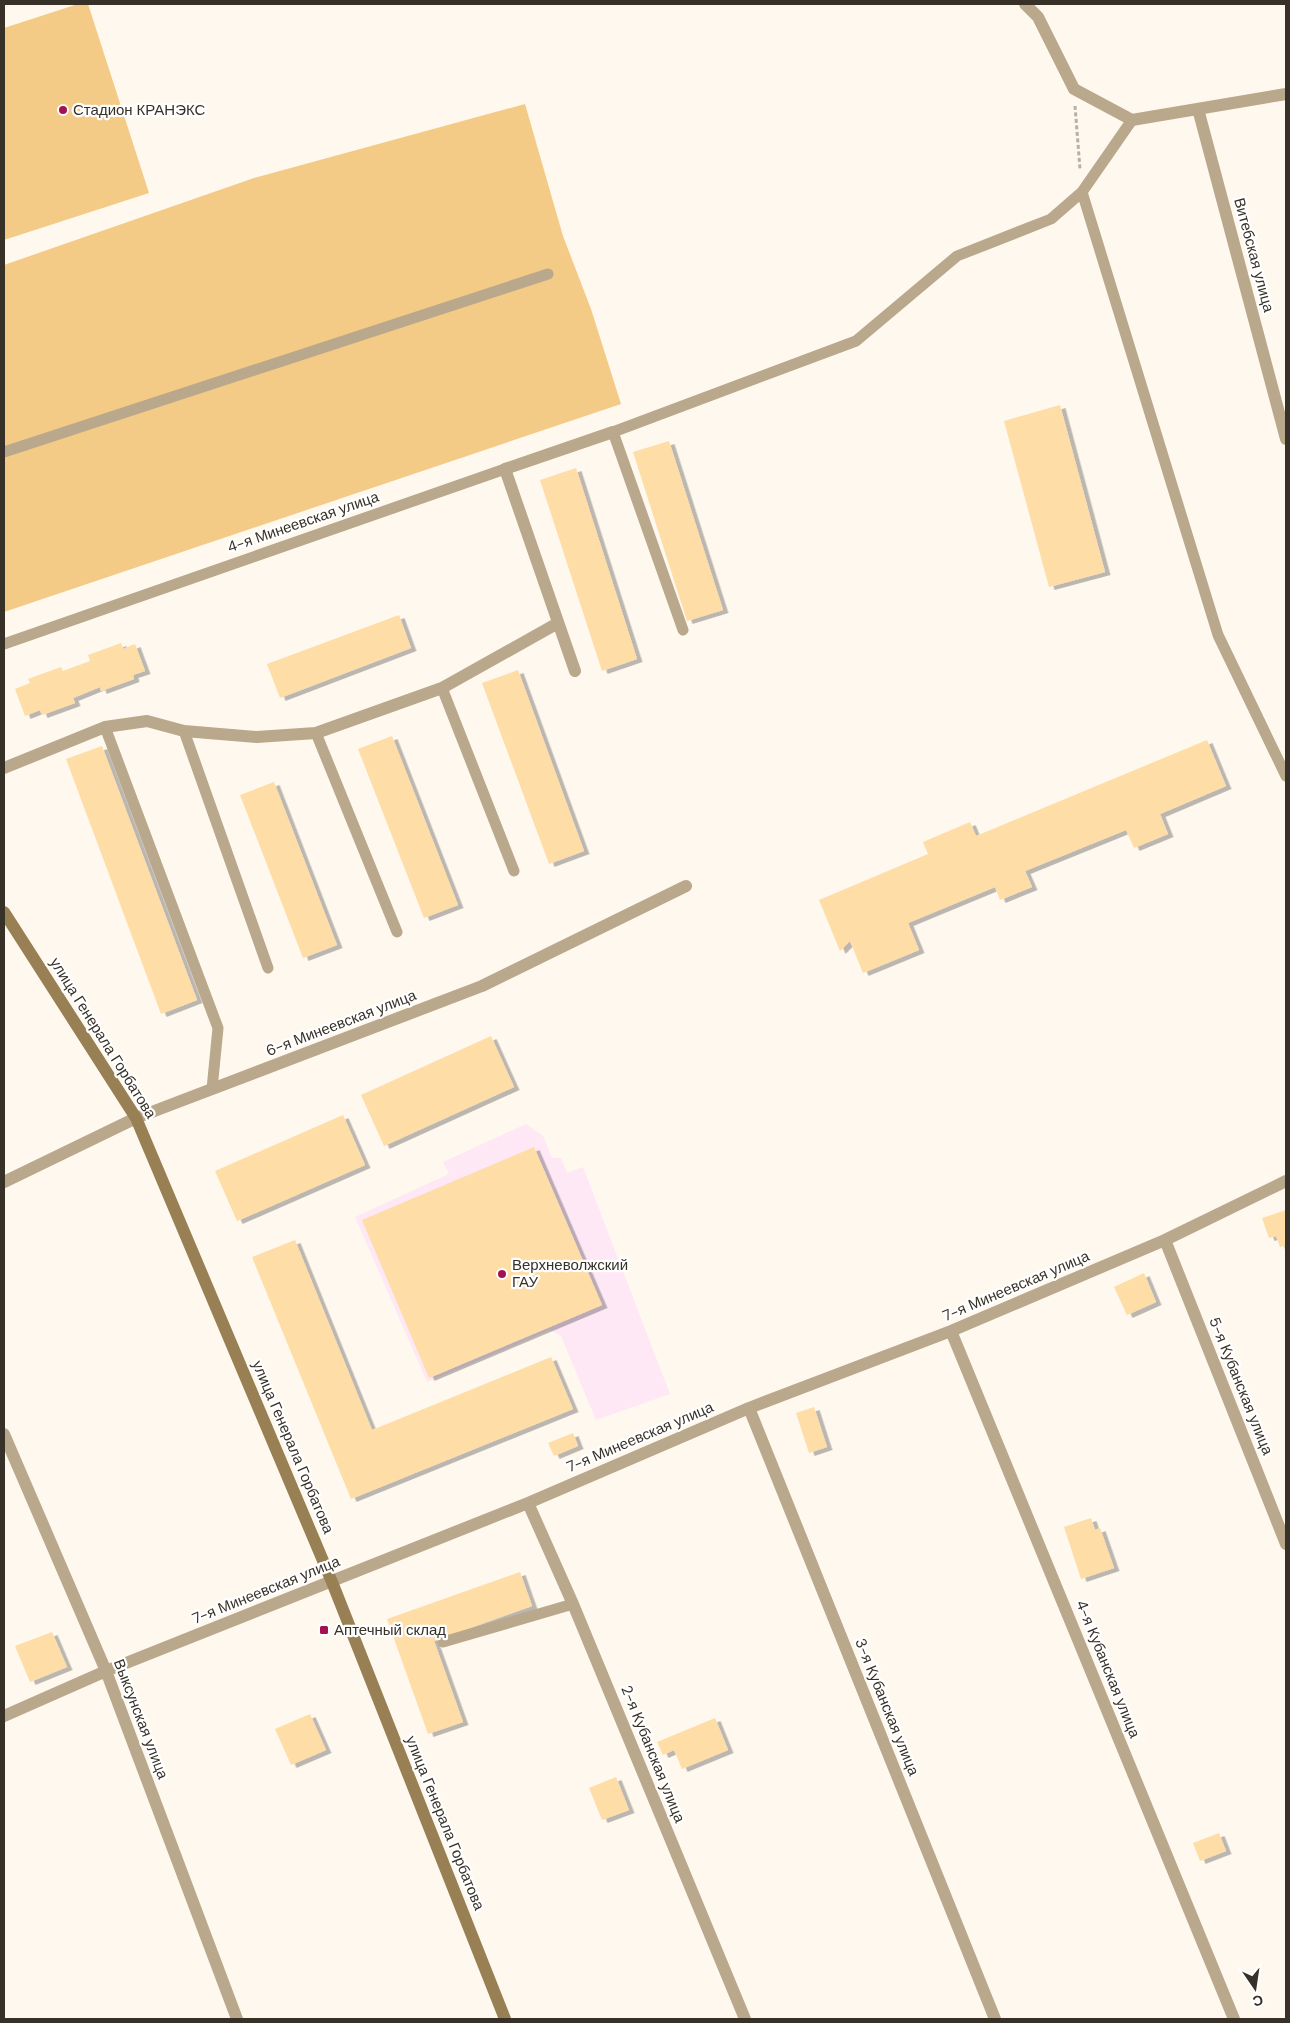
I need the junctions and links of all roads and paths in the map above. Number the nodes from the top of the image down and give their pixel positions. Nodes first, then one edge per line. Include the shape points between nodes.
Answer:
1 (1026, 4) edge
2 (1074, 90) junction
3 (1286, 94) edge
4 (1198, 109) junction
5 (1132, 120) junction
6 (1082, 192) junction
7 (548, 274) dead end
8 (613, 432) junction
9 (1286, 439) edge
10 (4, 452) edge
11 (505, 468) junction
12 (558, 622) junction
13 (683, 630) dead end
14 (4, 644) edge
15 (575, 670) dead end
16 (442, 688) junction
17 (105, 727) junction
18 (184, 731) junction
19 (316, 733) junction
20 (4, 768) edge
21 (1286, 776) edge
22 (514, 871) dead end
23 (686, 886) dead end
24 (4, 912) edge
25 (397, 932) dead end
26 (268, 968) dead end
27 (212, 1089) junction
28 (136, 1118) junction
29 (1286, 1181) edge
30 (4, 1182) edge
31 (1166, 1240) junction
32 (952, 1331) junction
33 (749, 1408) junction
34 (4, 1434) edge
35 (528, 1503) junction
36 (1286, 1544) edge
37 (332, 1582) junction
38 (573, 1604) junction
39 (443, 1642) dead end
40 (106, 1671) junction
41 (4, 1716) edge
42 (237, 2019) edge
43 (505, 2019) edge
44 (745, 2019) edge
45 (995, 2019) edge
46 (1234, 2019) edge

1 - 2 street via 1038,17
2 - 5 street
2 - 6 path
3 - 4 street
4 - 5 street
4 - 9 street, Витебская улица
5 - 6 lane
6 - 8 lane via 1051,219 957,256 856,341
6 - 21 lane via 1218,635
7 - 10 lane
8 - 11 street, 4-я Минеевская улица
8 - 13 lane
11 - 12 street
11 - 14 lane, 4-я Минеевская улица
12 - 15 street
12 - 16 street
16 - 19 street
16 - 22 lane
17 - 18 street via 147,721
17 - 20 street
17 - 27 lane via 218,1028
18 - 19 street via 257,737
18 - 26 lane
19 - 25 lane
23 - 27 street, 6-я Минеевская улица via 482,986
24 - 28 street, улица Генерала Горбатова
27 - 28 street, 6-я Минеевская улица
28 - 30 street, 6-я Минеевская улица
28 - 37 street, улица Генерала Горбатова
29 - 31 street, 7-я Минеевская улица
31 - 32 street, 7-я Минеевская улица
31 - 36 street, 5-я Кубанская улица
32 - 33 street, 7-я Минеевская улица
32 - 46 street, 4-я Кубанская улица
33 - 35 street, 7-я Минеевская улица
33 - 45 street, 3-я Кубанская улица
34 - 40 street, Выксунская улица
35 - 37 street, 7-я Минеевская улица
35 - 38 street, 2-я Кубанская улица
37 - 40 street, 7-я Минеевская улица
37 - 43 street, улица Генерала Горбатова
38 - 39 lane
38 - 44 street, 2-я Кубанская улица
40 - 41 street, 7-я Минеевская улица
40 - 42 street, Выксунская улица

